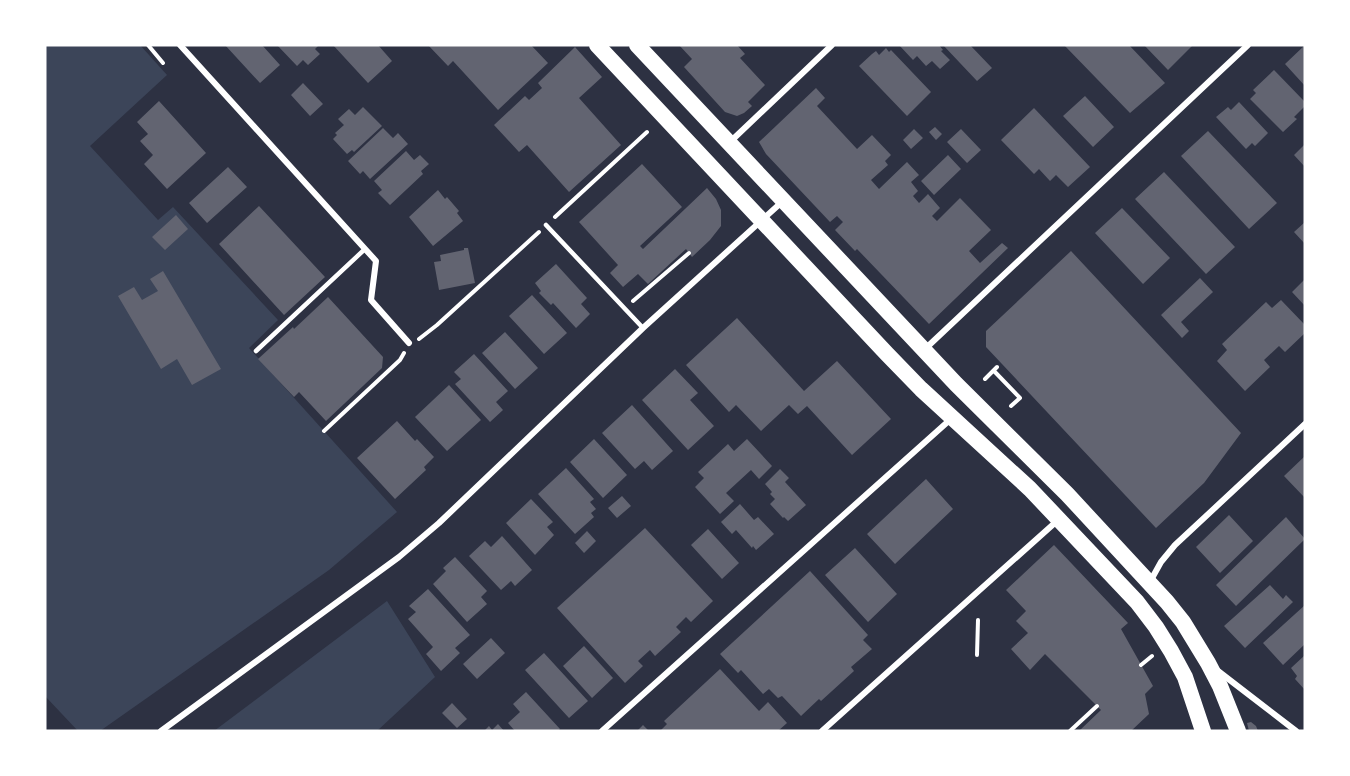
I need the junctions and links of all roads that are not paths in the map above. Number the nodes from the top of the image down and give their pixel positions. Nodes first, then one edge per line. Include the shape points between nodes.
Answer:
1 (180, 45) edge
2 (597, 45) edge
3 (638, 45) edge
4 (832, 45) edge
5 (1248, 45) edge
6 (730, 143) junction
7 (783, 201) junction
8 (762, 221) junction
9 (546, 225) road end
10 (365, 249) junction
11 (643, 328) junction
12 (407, 346) road end
13 (924, 350) junction
14 (256, 351) dead end
15 (952, 417) junction
16 (1305, 424) edge
17 (1059, 519) junction
18 (1150, 583) junction
19 (1208, 663) junction
20 (161, 731) edge
21 (602, 731) edge
22 (822, 731) edge
23 (1203, 731) edge
24 (1238, 731) edge
25 (1296, 731) edge

1 - 10 street
2 - 8 highway
3 - 6 highway
4 - 6 street
5 - 13 street
6 - 7 highway
7 - 8 street
7 - 13 highway
8 - 11 street
8 - 15 highway
9 - 11 lane
10 - 12 street via 376,261 371,300
10 - 14 lane
11 - 20 street via 399,557
13 - 18 highway
15 - 17 highway
15 - 21 street
16 - 18 street via 1175,545
17 - 22 street
17 - 23 highway via 1156,627 1185,677
18 - 19 highway via 1183,622
19 - 24 highway
19 - 25 street

